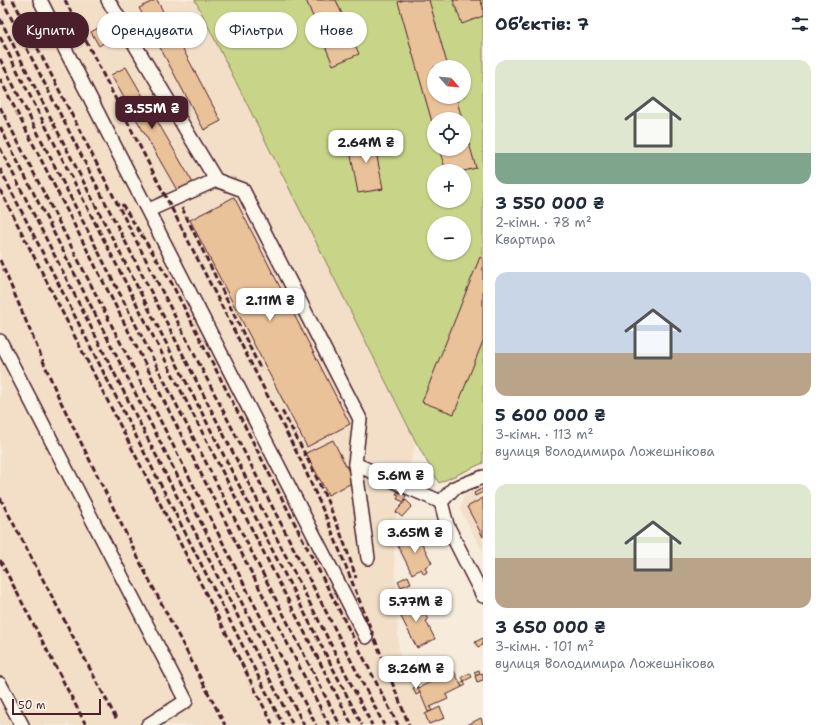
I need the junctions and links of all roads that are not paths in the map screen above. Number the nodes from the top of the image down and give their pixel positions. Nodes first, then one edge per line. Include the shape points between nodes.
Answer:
1 (40, 0) edge
2 (108, 0) edge
3 (216, 180) junction
4 (149, 210) junction
5 (0, 341) edge
6 (355, 464) junction
7 (483, 477) edge
8 (441, 502) junction
9 (368, 558) dead end
10 (483, 596) edge
11 (366, 637) dead end
12 (0, 684) edge
13 (22, 725) edge
14 (148, 725) edge

1 - 4 street
2 - 3 street
3 - 4 street
3 - 6 street via 243,190 360,419
4 - 11 street
5 - 14 street via 186,701
6 - 8 street
6 - 9 street
7 - 8 street via 454,488
8 - 10 street via 447,525
12 - 13 street

